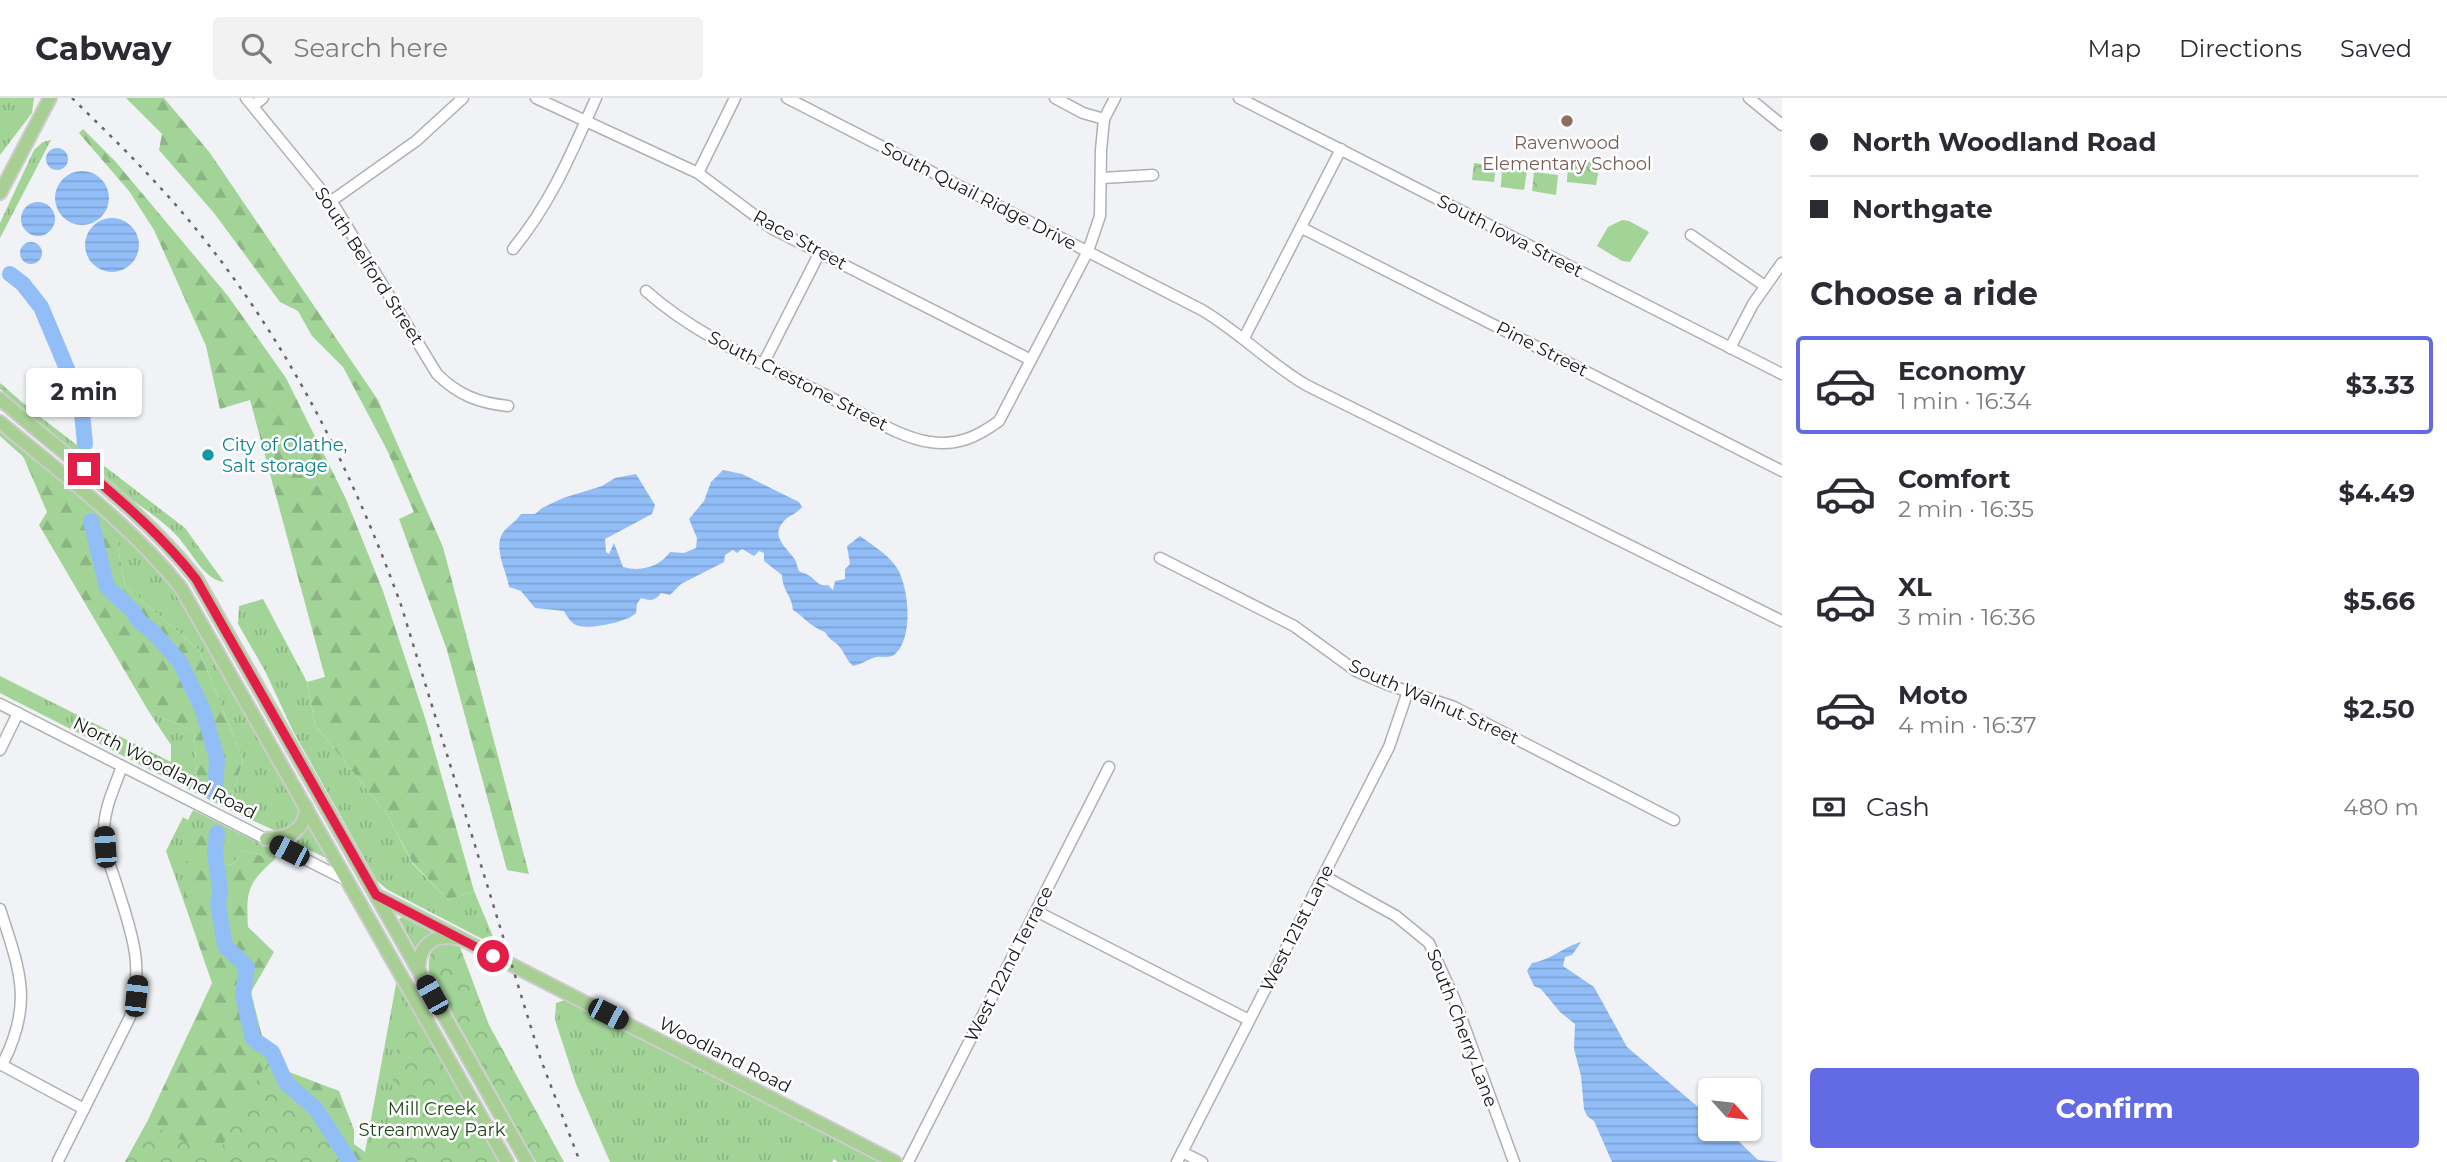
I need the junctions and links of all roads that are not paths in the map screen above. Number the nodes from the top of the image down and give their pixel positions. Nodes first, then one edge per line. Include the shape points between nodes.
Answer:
1 (50, 98) edge
2 (263, 98) edge
3 (463, 98) edge
4 (536, 98) edge
5 (596, 98) edge
6 (735, 98) edge
7 (787, 98) edge
8 (1055, 98) edge
9 (1115, 98) edge
10 (1239, 98) edge
11 (1749, 98) edge
12 (250, 102) edge
13 (1104, 119) junction
14 (586, 121) junction
15 (1782, 125) edge
16 (1341, 149) junction
17 (698, 173) junction
18 (1153, 175) dead end
19 (1102, 178) junction
20 (0, 193) edge
21 (330, 202) junction
22 (1302, 228) junction
23 (1690, 235) dead end
24 (513, 249) dead end
25 (1088, 251) junction
26 (820, 252) junction
27 (1782, 263) edge
28 (1765, 286) junction
29 (646, 291) dead end
30 (1244, 338) junction
31 (1730, 348) junction
32 (1031, 360) junction
33 (764, 364) junction
34 (1782, 374) edge
35 (0, 399) edge
36 (508, 406) dead end
37 (0, 422) edge
38 (1782, 471) edge
39 (1160, 558) dead end
40 (1782, 621) edge
41 (1408, 691) junction
42 (0, 704) edge
43 (18, 713) junction
44 (0, 750) edge
45 (122, 766) junction
46 (1110, 767) dead end
47 (306, 807) junction
48 (1674, 820) dead end
49 (266, 839) junction
50 (1324, 876) junction
51 (348, 881) junction
52 (376, 895) junction
53 (0, 909) edge
54 (1036, 911) junction
55 (459, 939) junction
56 (419, 971) junction
57 (539, 978) joint
58 (1249, 1020) junction
59 (1, 1065) edge
60 (84, 1108) junction
61 (1182, 1152) junction
62 (1512, 1157) edge
63 (58, 1161) edge
64 (507, 1162) edge
65 (527, 1162) edge
66 (895, 1162) edge
67 (908, 1162) edge
68 (1177, 1162) edge
69 (1202, 1162) edge

1 - 20 main road
2 - 12 street
3 - 21 street via 416,141
4 - 14 street, Race Street
5 - 14 street
6 - 17 street
7 - 25 street, South Quail Ridge Drive
8 - 13 street
9 - 13 street
10 - 16 street, South Iowa Street
11 - 15 street
12 - 21 street, South Belford Street
13 - 19 street
14 - 17 street, Race Street
14 - 24 street via 536,222
16 - 22 street
16 - 31 street, South Iowa Street
17 - 26 street, Race Street via 773,229
18 - 19 street
19 - 25 street via 1100,216
21 - 36 street, South Belford Street via 437,374 466,396
22 - 30 street
22 - 38 street, Pine Street
23 - 28 street
25 - 30 street, South Quail Ridge Drive via 1171,293
25 - 32 street
26 - 32 street, Race Street
26 - 33 street
27 - 28 street
28 - 31 street
29 - 33 street, South Crestone Street via 701,332
30 - 40 street, South Quail Ridge Drive via 1306,384
31 - 34 street, South Iowa Street
32 - 33 street, South Crestone Street via 999,421 960,443 927,442 891,428
35 - 52 main road via 145,521 196,579
37 - 47 main road via 159,560 200,619
39 - 41 street, South Walnut Street via 1294,626 1356,671
41 - 48 street, South Walnut Street via 1454,707
41 - 50 street, West 121st Lane via 1389,747
42 - 43 street, North Woodland Road
43 - 44 street
43 - 45 street, North Woodland Road
45 - 49 street, North Woodland Road
45 - 60 street via 109,798 104,830 134,943 136,996
46 - 54 street, West 122nd Terrace
47 - 49 main road via 304,821 294,832
47 - 51 main road
49 - 51 street, North Woodland Road
50 - 58 street, West 121st Lane
50 - 62 street, South Cherry Lane via 1396,916 1429,943
51 - 52 main road, North Woodland Road
51 - 64 main road
52 - 55 main road, North Woodland Road
52 - 56 main road
53 - 59 street via 20,973 22,995 17,1033
54 - 58 street
54 - 67 street, West 122nd Terrace
55 - 56 main road via 442,936 430,942 421,954
55 - 57 main road, North Woodland Road
56 - 65 main road
57 - 66 main road, Woodland Road
58 - 61 street, West 121st Lane
59 - 60 street
60 - 63 street
61 - 68 street, West 121st Lane
61 - 69 street

